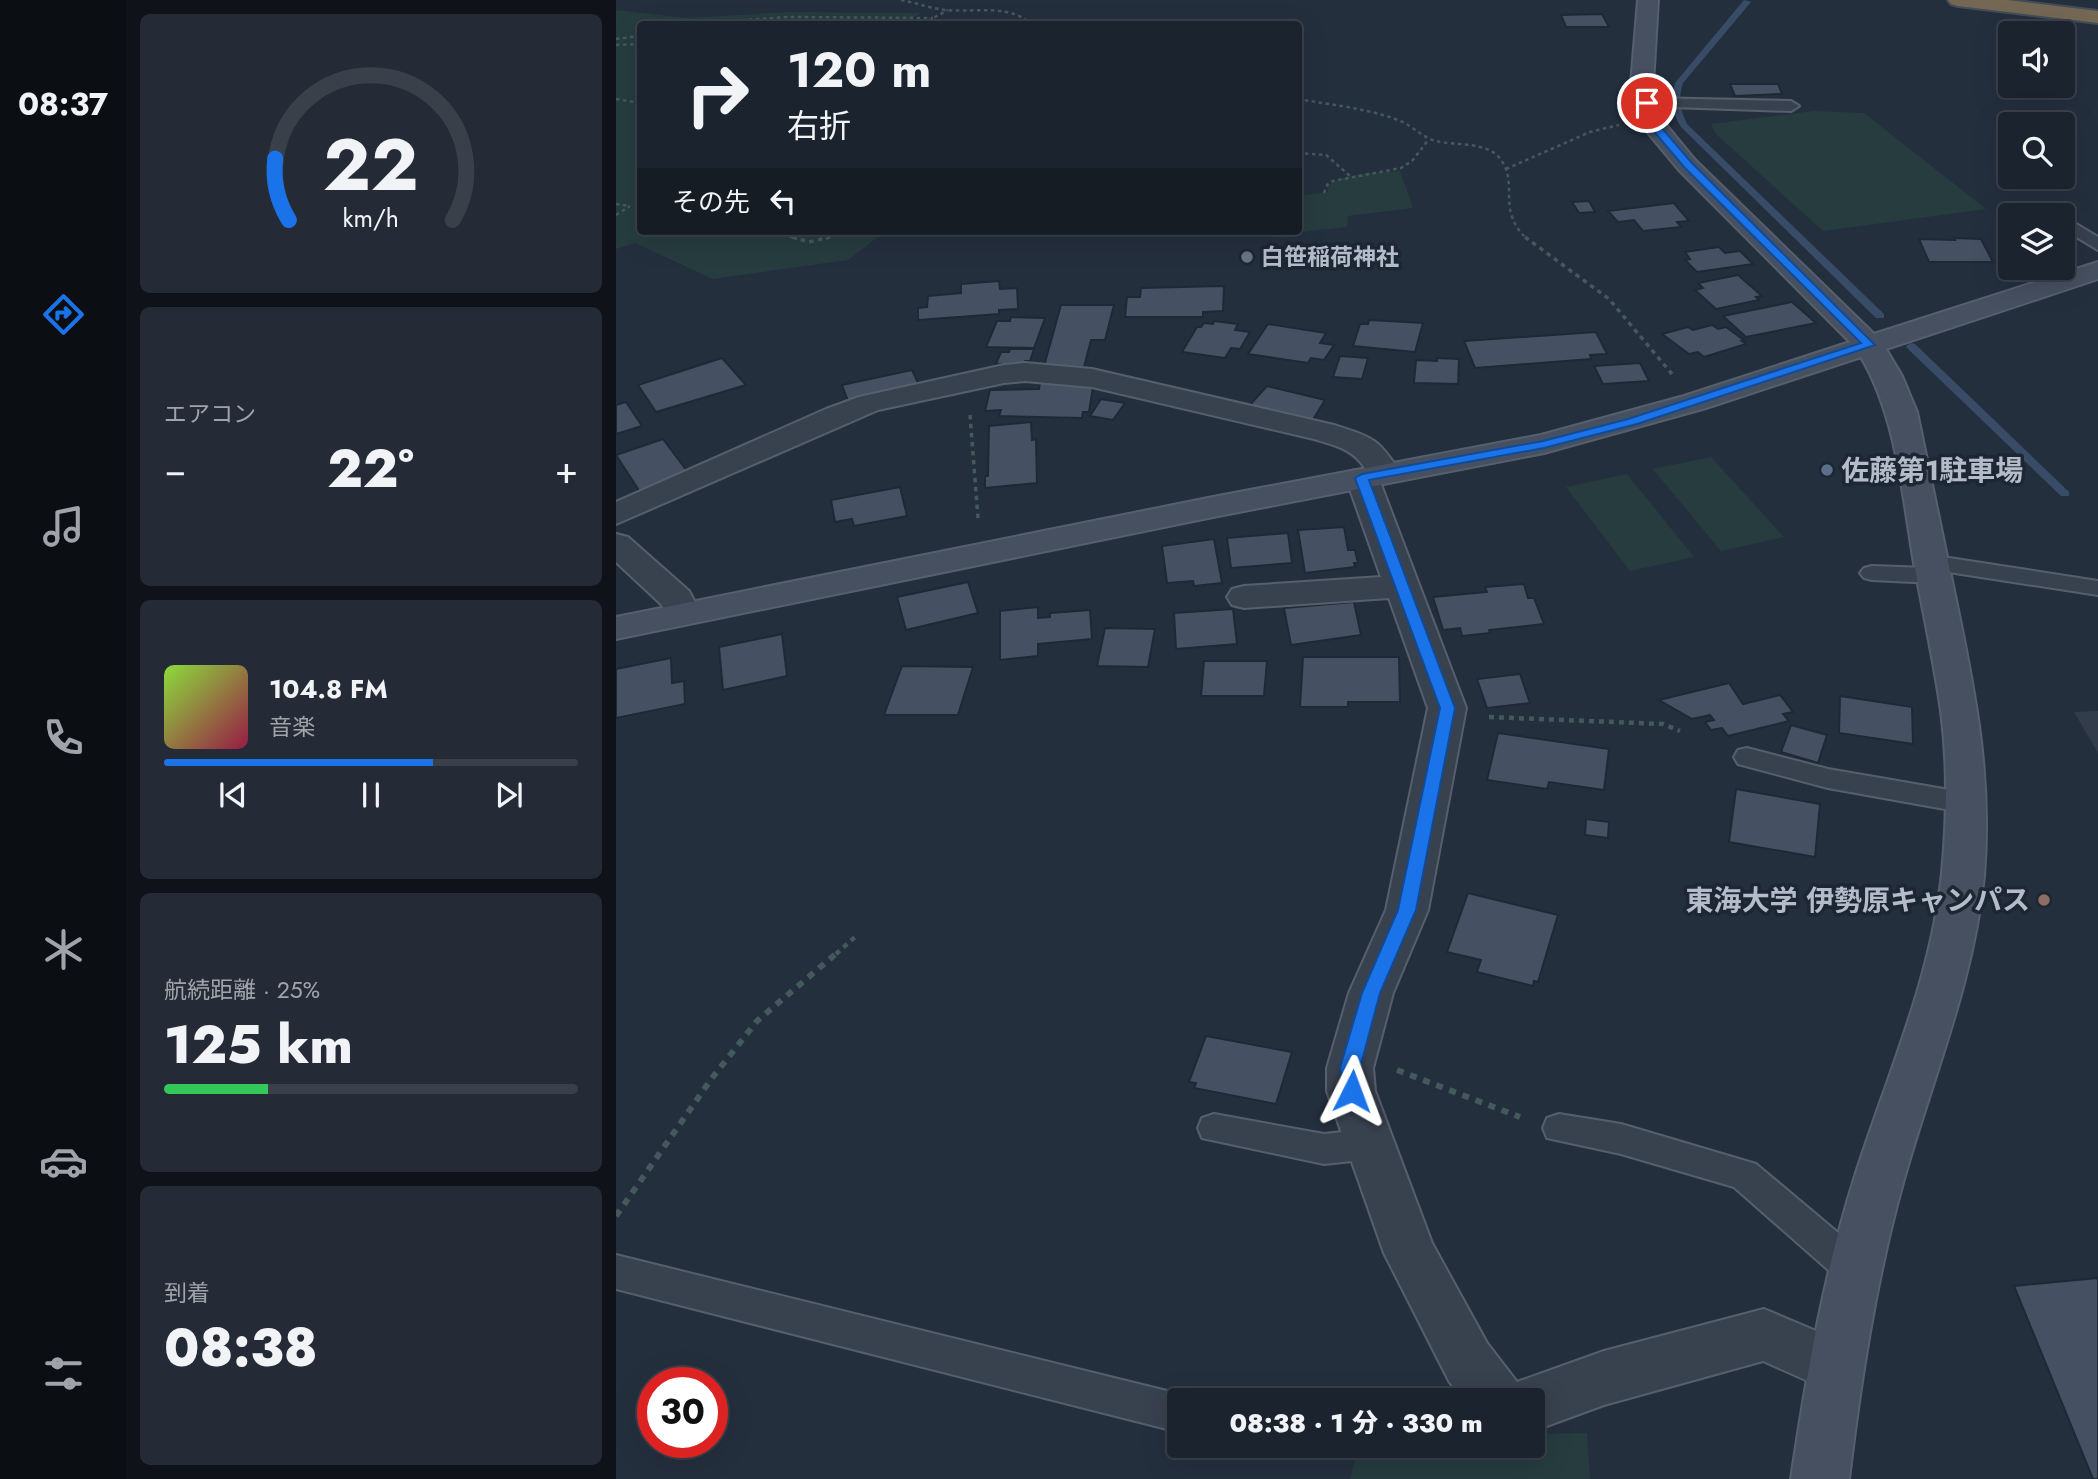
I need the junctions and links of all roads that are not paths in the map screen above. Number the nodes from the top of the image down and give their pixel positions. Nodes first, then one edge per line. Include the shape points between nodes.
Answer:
1 (1648, 0) edge
2 (1958, 0) edge
3 (2098, 17) edge
4 (1791, 106) dead end
5 (1662, 108) junction
6 (2075, 229) edge
7 (2098, 245) edge
8 (2098, 270) edge
9 (1869, 345) junction
10 (1373, 476) junction
11 (616, 514) edge
12 (616, 544) edge
13 (1932, 569) junction
14 (1872, 573) dead end
15 (1404, 586) junction
16 (2098, 588) edge
17 (1244, 597) dead end
18 (683, 614) junction
19 (616, 628) edge
20 (1746, 757) dead end
21 (1967, 803) junction
22 (1214, 1128) dead end
23 (1559, 1128) road end
24 (1371, 1144) junction
25 (1854, 1270) junction
26 (616, 1272) edge
27 (1835, 1367) junction
28 (1488, 1388) edge
29 (1545, 1399) edge
30 (1167, 1410) edge
31 (1820, 1479) edge

1 - 5 street via 1641,66
2 - 3 highway
4 - 5 lane
5 - 9 street via 1687,164
6 - 7 lane
8 - 9 street
9 - 10 street via 1695,402 1544,444
9 - 13 street via 1902,412
10 - 11 street via 1372,453 1361,444 1323,432 1092,378 1025,372 870,403
10 - 15 street
10 - 18 street
12 - 18 street via 677,599
13 - 14 lane
13 - 16 lane
13 - 21 street via 1960,712
15 - 17 street
15 - 24 street via 1447,715 1407,910 1371,993 1350,1068 1352,1091
18 - 19 street
20 - 21 lane via 1772,766
21 - 25 street via 1958,913 1947,970
22 - 24 lane via 1324,1149
23 - 25 lane via 1621,1139 1744,1175
24 - 28 street via 1410,1253 1468,1362
25 - 27 street
26 - 30 lane
27 - 29 street via 1764,1335
27 - 31 street

